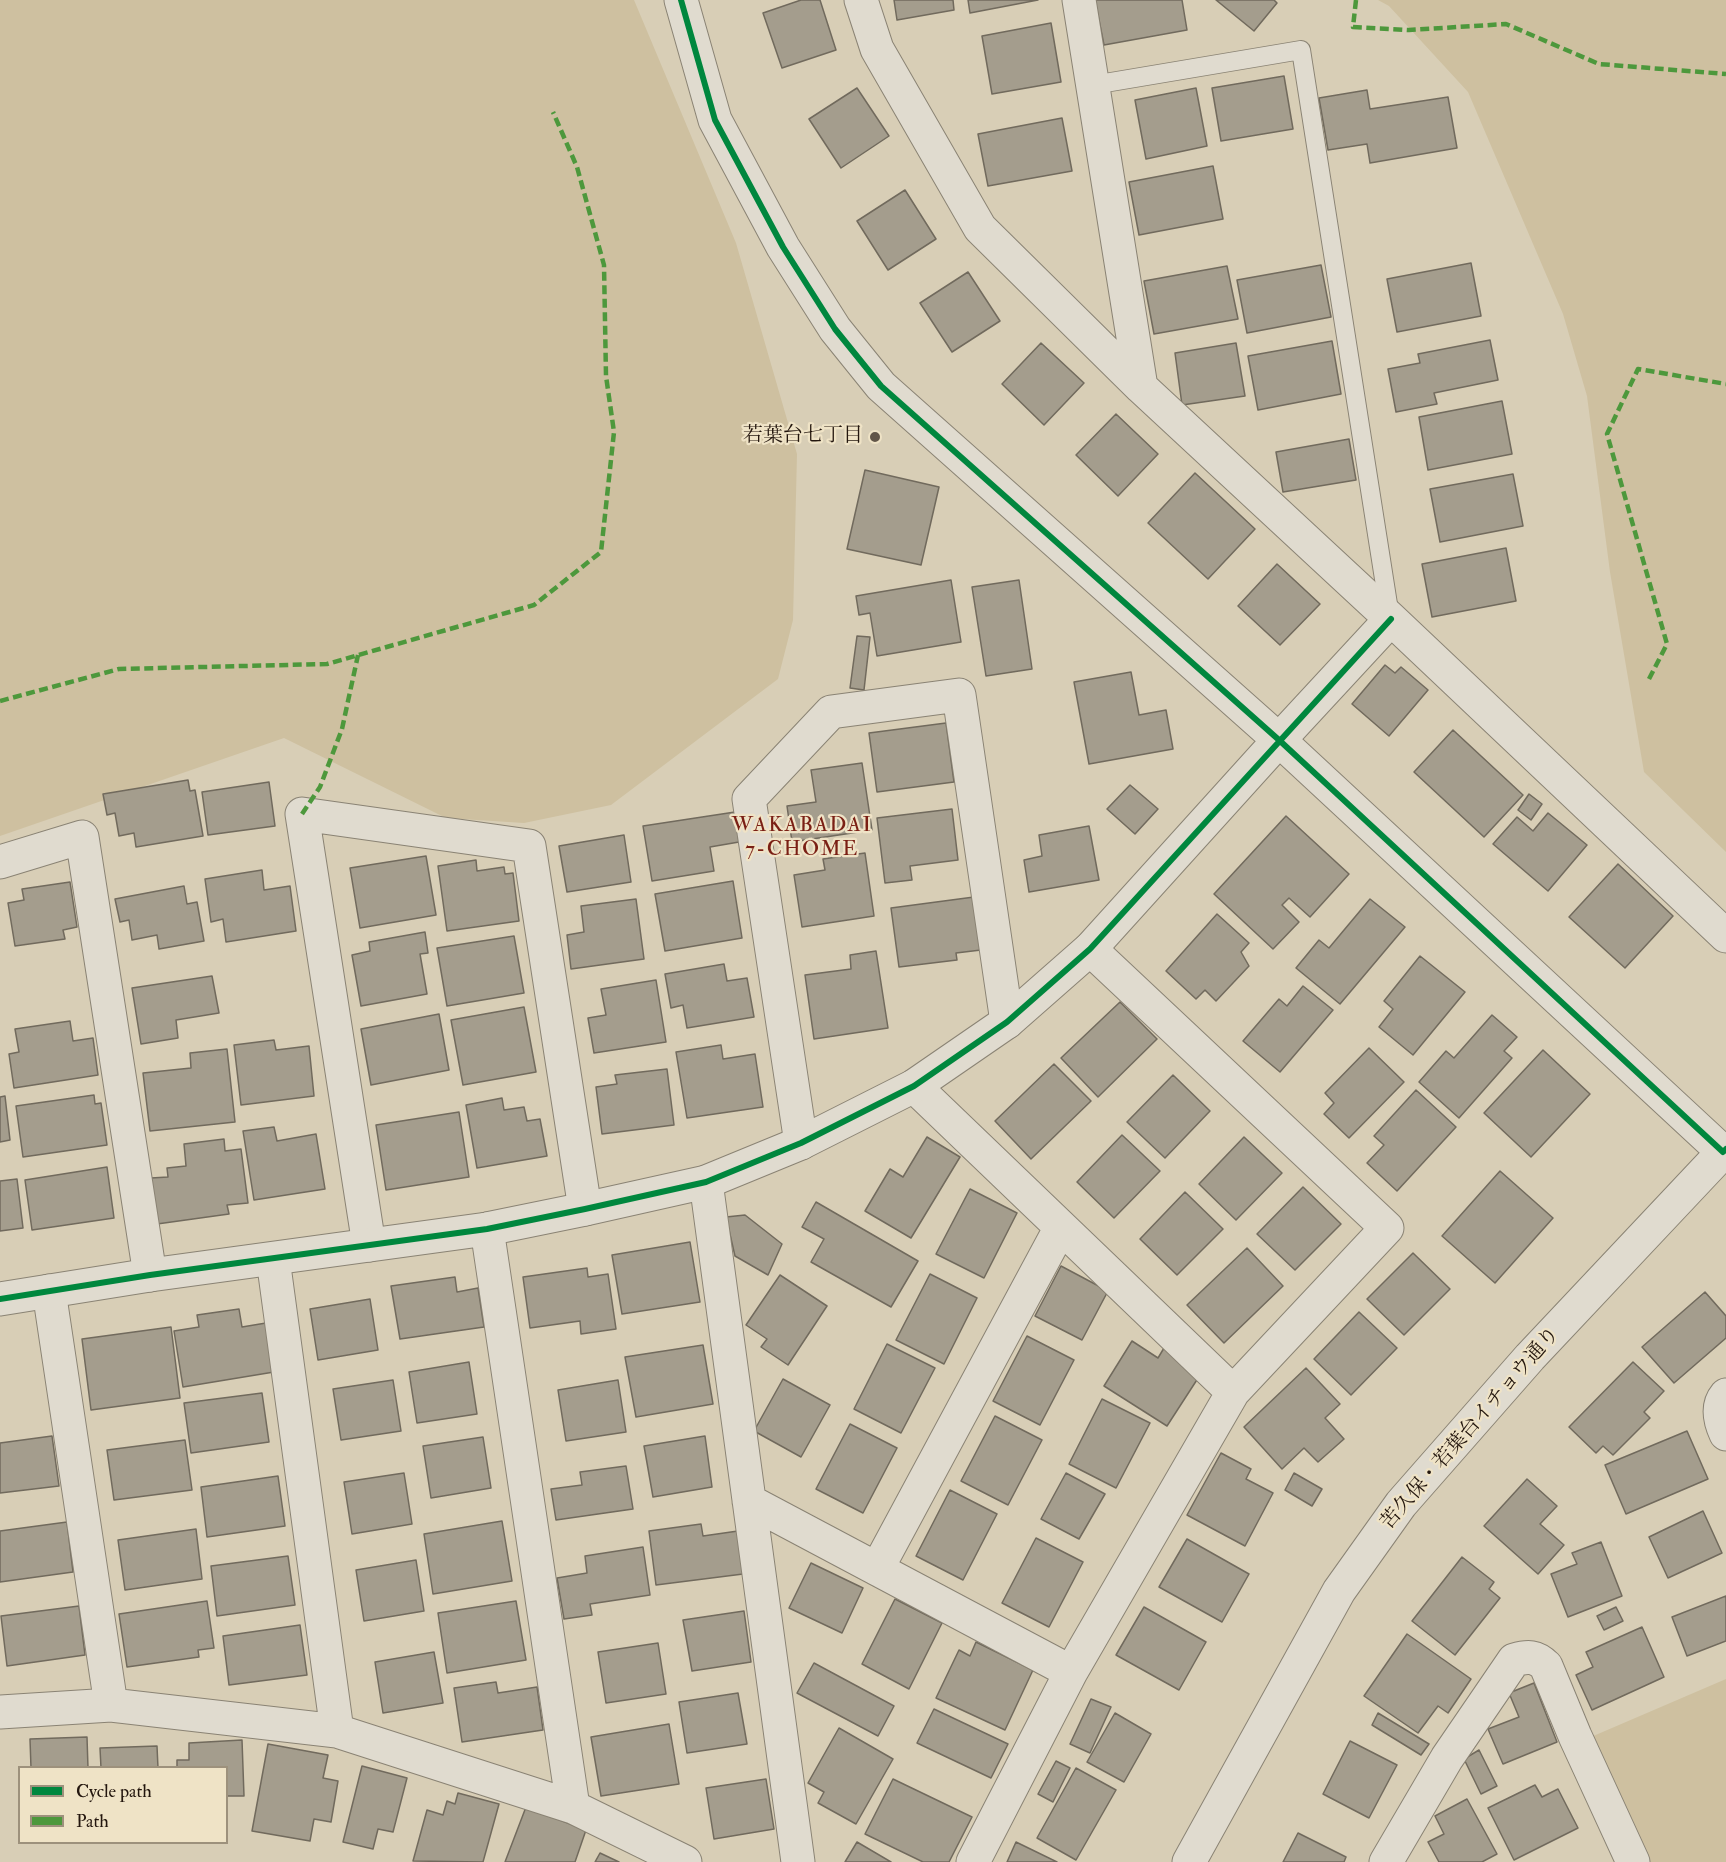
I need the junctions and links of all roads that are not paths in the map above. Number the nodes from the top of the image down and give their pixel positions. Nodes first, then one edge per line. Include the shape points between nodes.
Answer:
1 (681, 0) edge
2 (861, 0) edge
3 (1079, 0) edge
4 (1093, 85) junction
5 (1141, 387) junction
6 (1390, 619) junction
7 (1279, 740) junction
8 (0, 862) edge
9 (1726, 936) edge
10 (1090, 949) junction
11 (1007, 1022) junction
12 (914, 1086) junction
13 (801, 1143) junction
14 (1724, 1150) edge
15 (706, 1182) junction
16 (585, 1209) junction
17 (1061, 1227) junction
18 (487, 1229) junction
19 (369, 1245) junction
20 (273, 1259) junction
21 (150, 1275) junction
22 (49, 1291) junction
23 (0, 1299) edge
24 (1233, 1392) junction
25 (1726, 1395) edge
26 (1726, 1434) edge
27 (749, 1501) junction
28 (877, 1569) junction
29 (1071, 1672) junction
30 (111, 1705) junction
31 (0, 1712) edge
32 (337, 1731) junction
33 (573, 1807) junction
34 (685, 1862) edge
35 (798, 1862) edge
36 (973, 1862) edge
37 (1189, 1862) edge
38 (1386, 1862) edge
39 (1633, 1862) edge

1 - 7 street via 715,120 783,247 848,346 881,386
2 - 5 street via 877,49 980,228
3 - 4 street
4 - 5 street
4 - 6 lane via 1301,50
5 - 6 street
6 - 7 street
6 - 9 street
7 - 10 street
7 - 14 street
8 - 21 street via 82,837
10 - 11 street
10 - 24 street via 1387,1228
11 - 12 street
11 - 13 street via 959,696 831,712 749,799
12 - 13 street
12 - 17 street
13 - 15 street
14 - 37 street, 苦久保・若葉台イチョウ通り via 1530,1358 1401,1504 1339,1591
15 - 16 street
15 - 27 street
16 - 18 street
16 - 19 street via 529,846 302,814
17 - 24 street
17 - 28 street
18 - 19 street
18 - 33 street
19 - 20 street
20 - 21 street
20 - 32 street
21 - 22 street
22 - 23 street
22 - 30 street
24 - 29 street
25 - 26 street via 1720,1409
27 - 28 street
27 - 35 street
28 - 29 street
29 - 36 street
30 - 31 street
30 - 32 street
32 - 33 street
33 - 34 street
38 - 39 street via 1447,1758 1514,1660 1526,1656 1539,1659 1546,1666

